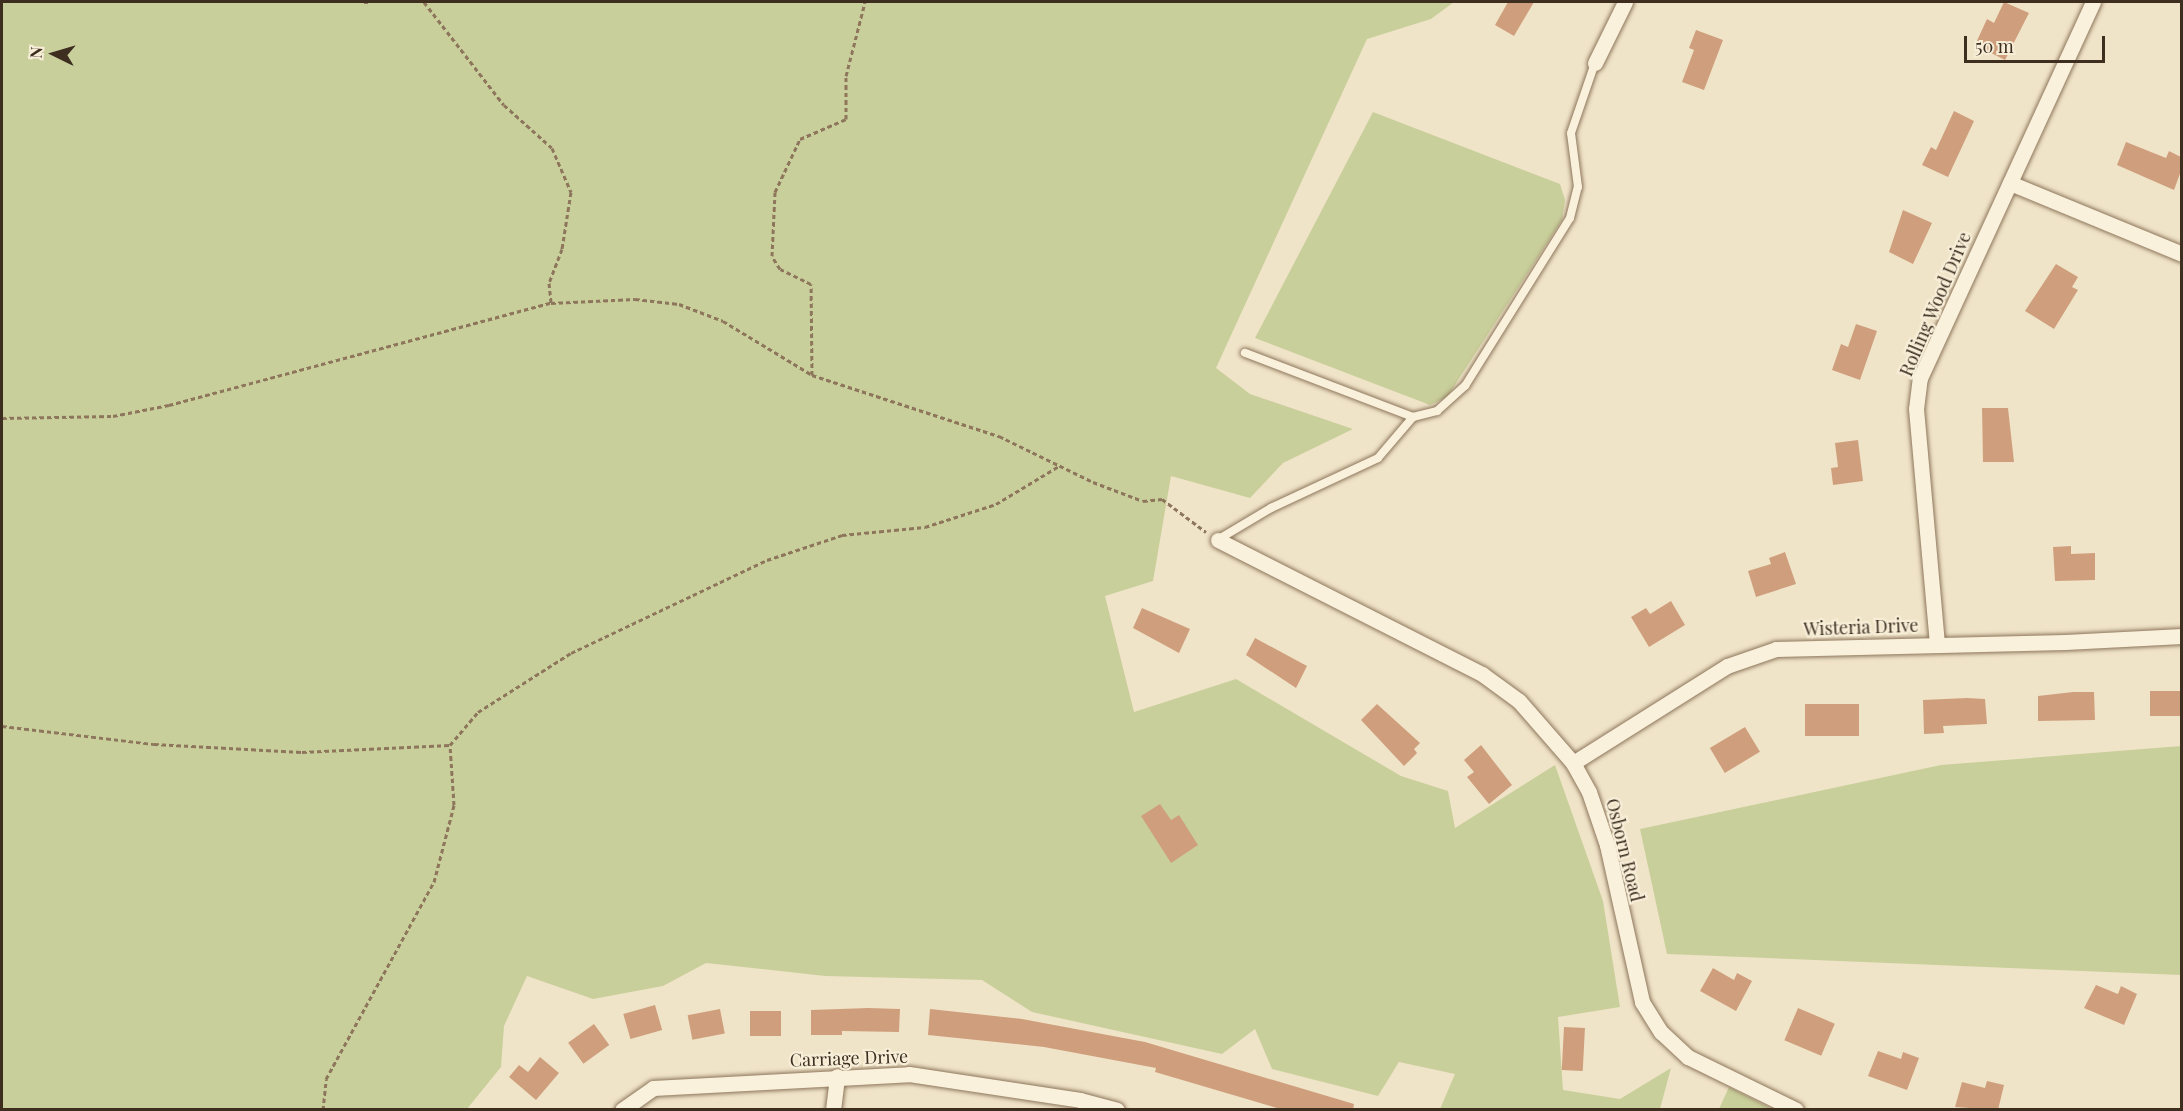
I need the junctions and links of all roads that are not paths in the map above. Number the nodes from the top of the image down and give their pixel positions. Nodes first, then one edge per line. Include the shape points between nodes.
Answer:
1 (1625, 2) edge
2 (2093, 2) edge
3 (1595, 63) joint
4 (2010, 183) junction
5 (2181, 254) edge
6 (1245, 353) dead end
7 (1413, 417) junction
8 (1218, 540) joint
9 (2181, 636) edge
10 (1937, 644) junction
11 (1573, 763) junction
12 (837, 1076) junction
13 (1079, 1105) edge
14 (622, 1110) edge
15 (833, 1110) edge
16 (1117, 1110) edge
17 (1796, 1110) edge

1 - 3 street
2 - 4 street, Rolling Wood Drive
3 - 7 lane via 1571,134 1578,187 1570,218 1465,386 1437,411
4 - 5 street
4 - 10 street, Rolling Wood Drive via 1920,378 1916,410
6 - 7 lane
7 - 8 lane via 1378,458 1271,507
8 - 11 street, Osborn Road via 1482,674 1519,701
9 - 10 street, Wisteria Drive
10 - 11 street, Wisteria Drive via 1776,649 1727,666
11 - 17 street, Osborn Road via 1598,815 1642,1002 1661,1032 1688,1057
12 - 13 street, Carriage Drive via 909,1074
12 - 14 street, Carriage Drive via 653,1088
12 - 15 street
13 - 16 street, Carriage Drive

